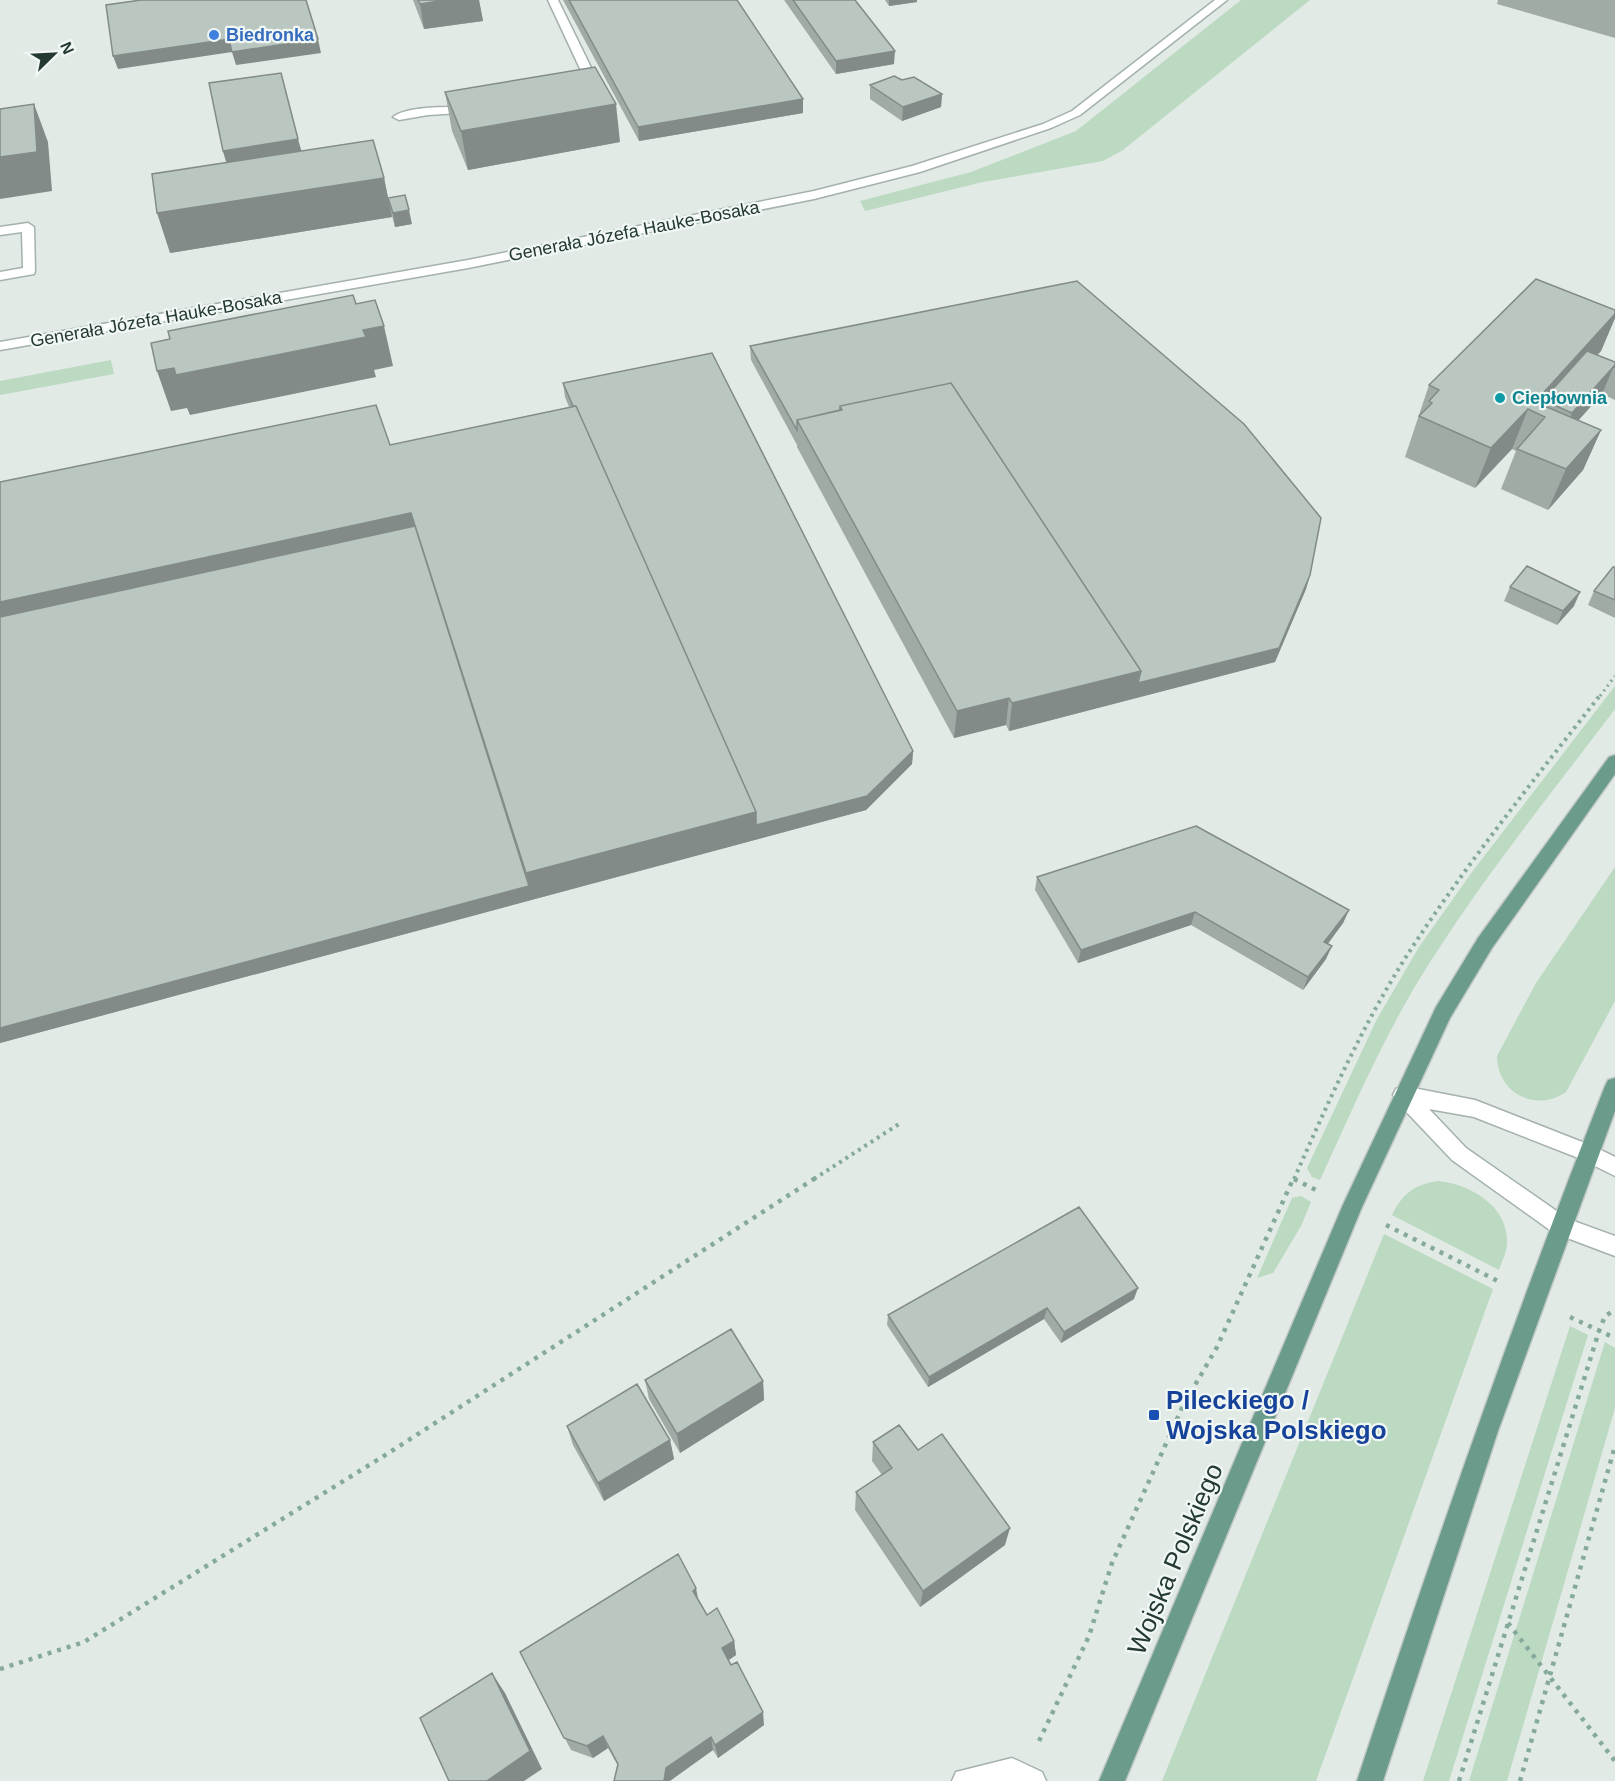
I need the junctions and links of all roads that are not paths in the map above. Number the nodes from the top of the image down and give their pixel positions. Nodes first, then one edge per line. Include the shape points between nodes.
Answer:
1 (553, 0) edge
2 (1222, 0) edge
3 (588, 98) edge
4 (487, 109) edge
5 (399, 117) dead end
6 (0, 231) edge
7 (0, 276) edge
8 (0, 346) edge
9 (1615, 761) edge
10 (1615, 1086) edge
11 (1403, 1095) junction
12 (1588, 1152) junction
13 (1615, 1167) edge
14 (1561, 1226) junction
15 (1615, 1246) edge
16 (1028, 1778) edge
17 (965, 1781) edge
18 (1112, 1781) edge
19 (1370, 1781) edge

1 - 3 street via 599,97
2 - 8 street, Generała Józefa Hauke-Bosaka via 1076,113 916,169 814,195 468,264
4 - 5 street
6 - 7 street via 28,227 29,271
9 - 11 main road, Wojska Polskiego via 1485,943 1443,1013
10 - 12 main road
11 - 12 street via 1475,1108
11 - 14 street via 1459,1154
11 - 18 main road, Wojska Polskiego via 1352,1207
12 - 13 street
12 - 14 main road
14 - 15 street
14 - 19 main road
16 - 17 street via 1012,1770

